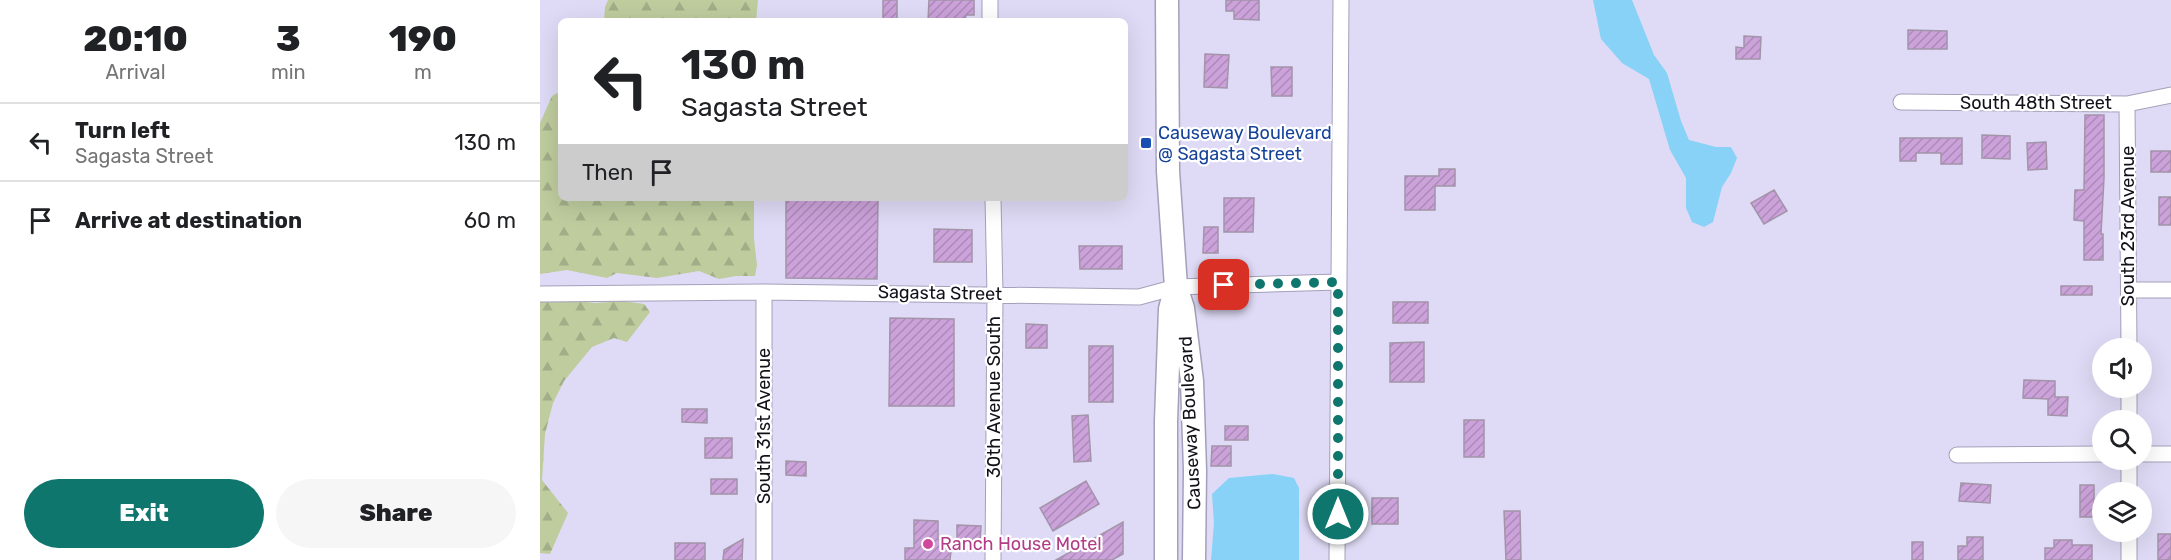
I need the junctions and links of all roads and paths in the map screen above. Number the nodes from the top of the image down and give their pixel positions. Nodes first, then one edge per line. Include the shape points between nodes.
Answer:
1 (990, 0) edge
2 (1167, 0) edge
3 (1341, 0) edge
4 (990, 18) edge
5 (2171, 95) edge
6 (1901, 102) dead end
7 (2127, 104) junction
8 (993, 201) edge
9 (1338, 282) junction
10 (1176, 287) junction
11 (2129, 290) junction
12 (2171, 290) edge
13 (764, 292) junction
14 (540, 294) edge
15 (995, 294) junction
16 (2129, 338) edge
17 (1957, 454) dead end
18 (2092, 454) edge
19 (2152, 454) edge
20 (2171, 454) edge
21 (2129, 542) edge
22 (764, 560) edge
23 (993, 560) edge
24 (1166, 560) edge
25 (1194, 560) edge
26 (1337, 560) edge
27 (2129, 560) edge

1 - 4 street
2 - 10 main road, Causeway Boulevard via 1168,171
3 - 9 street
5 - 7 street, South 48th Street
6 - 7 street, South 48th Street
7 - 11 street, South 23rd Avenue
8 - 15 street, 30th Avenue South
9 - 10 street, Sagasta Street
9 - 26 street
10 - 15 street, Sagasta Street via 1139,297
10 - 24 main road, Causeway Boulevard via 1170,309
10 - 25 main road, Causeway Boulevard via 1184,308 1192,381
11 - 12 street
11 - 16 street, South 23rd Avenue
13 - 14 street, Sagasta Street
13 - 15 street, Sagasta Street
13 - 22 street, South 31st Avenue
15 - 23 street, 30th Avenue South
17 - 18 street
19 - 20 street
21 - 27 street

